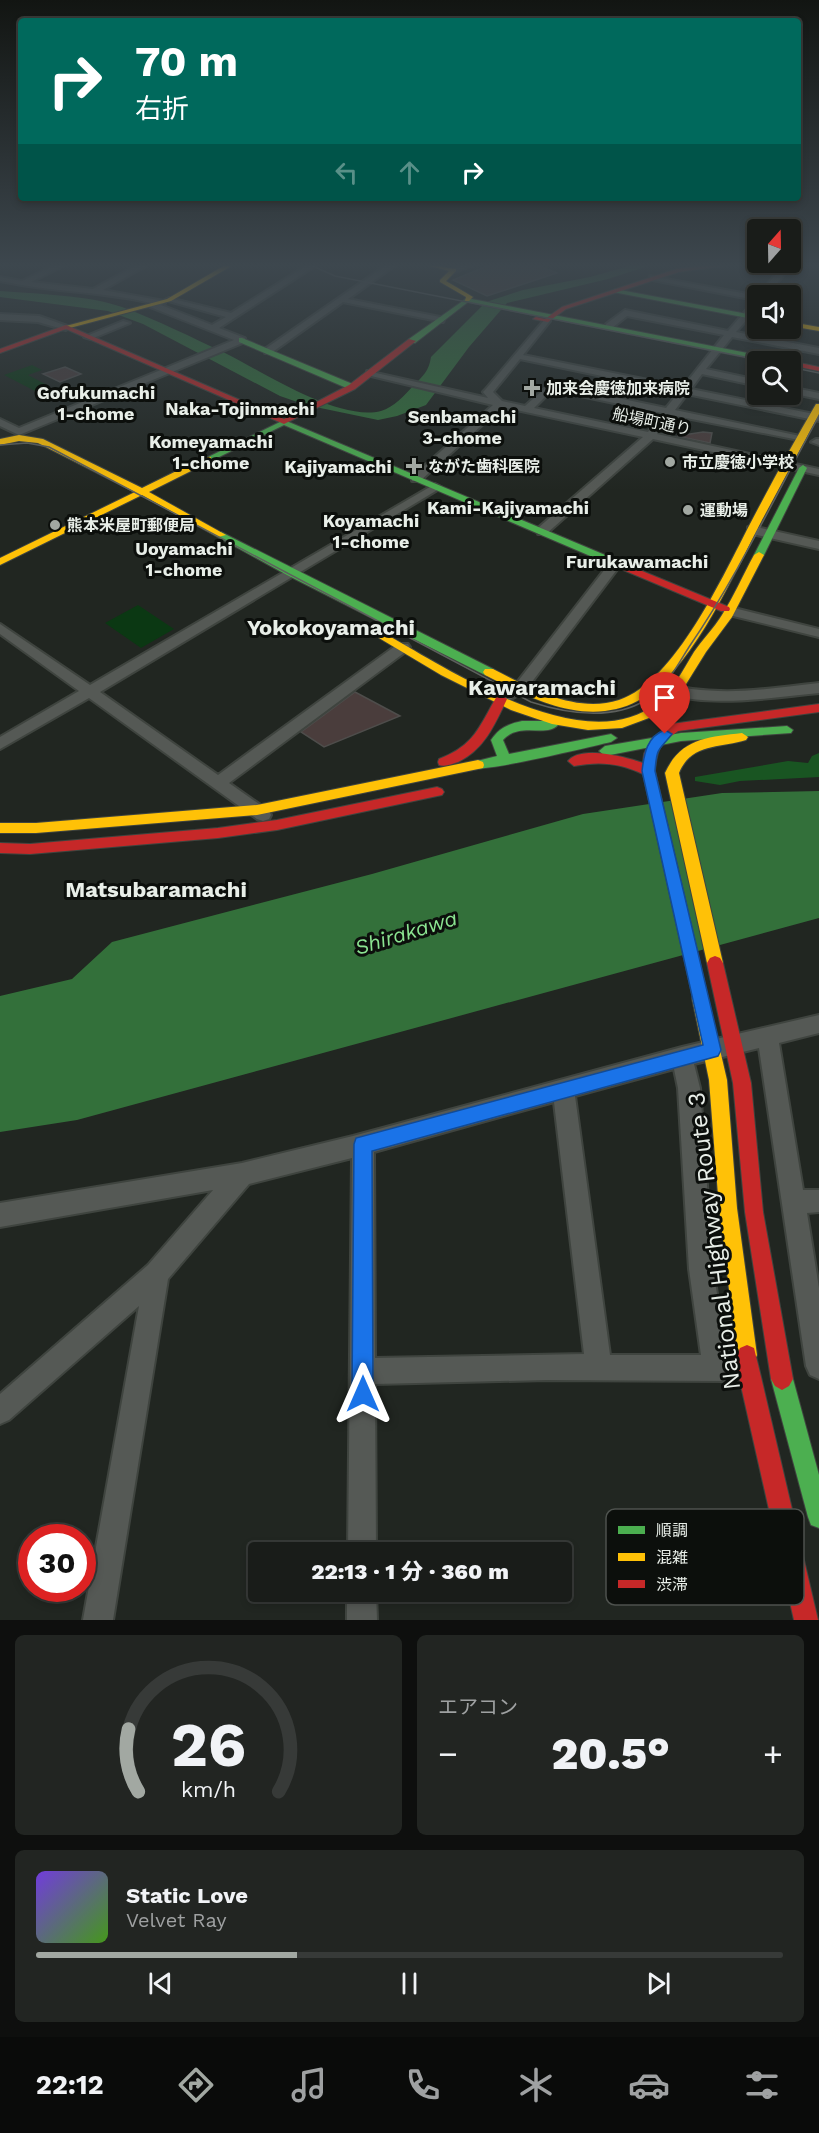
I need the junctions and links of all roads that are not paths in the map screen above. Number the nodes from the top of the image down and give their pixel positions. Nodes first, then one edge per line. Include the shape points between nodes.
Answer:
1 (31, 340) edge
2 (94, 340) edge
3 (242, 340) joint
4 (285, 340) edge
5 (414, 340) edge
6 (530, 340) edge
7 (658, 340) edge
8 (667, 340) edge
9 (726, 340) edge
10 (763, 340) edge
11 (0, 351) edge
12 (268, 351) junction
13 (716, 351) junction
14 (819, 351) edge
15 (516, 356) junction
16 (747, 356) edge
17 (747, 360) edge
18 (801, 365) edge
19 (819, 369) edge
20 (167, 371) junction
21 (701, 371) junction
22 (801, 372) edge
23 (370, 373) junction
24 (819, 376) edge
25 (747, 381) edge
26 (352, 387) junction
27 (686, 390) junction
28 (801, 392) edge
29 (819, 396) edge
30 (499, 403) junction
31 (527, 409) junction
32 (669, 412) junction
33 (817, 414) edge
34 (0, 422) edge
35 (284, 422) junction
36 (19, 435) junction
37 (650, 436) junction
38 (800, 439) junction
39 (0, 442) edge
40 (813, 450) edge
41 (0, 452) edge
42 (786, 465) junction
43 (819, 472) edge
44 (416, 479) junction
45 (435, 487) junction
46 (143, 492) junction
47 (129, 499) junction
48 (752, 530) junction
49 (542, 531) junction
50 (770, 534) junction
51 (819, 545) edge
52 (0, 562) edge
53 (616, 563) junction
54 (291, 573) junction
55 (278, 581) junction
56 (712, 604) junction
57 (325, 606) dead end
58 (730, 611) junction
59 (0, 628) edge
60 (374, 632) dead end
61 (819, 633) edge
62 (403, 648) junction
63 (652, 686) junction
64 (520, 688) junction
65 (819, 688) edge
66 (91, 690) junction
67 (672, 694) junction
68 (501, 699) junction
69 (559, 702) junction
70 (819, 708) edge
71 (560, 723) junction
72 (675, 727) junction
73 (0, 744) edge
74 (573, 745) junction
75 (627, 747) junction
76 (653, 748) junction
77 (580, 759) junction
78 (505, 760) junction
79 (559, 764) dead end
80 (671, 768) junction
81 (649, 771) junction
82 (218, 783) junction
83 (449, 789) dead end
84 (300, 802) junction
85 (257, 810) junction
86 (277, 825) junction
87 (0, 828) edge
88 (0, 848) edge
89 (819, 1024) edge
90 (768, 1037) junction
91 (734, 1045) junction
92 (712, 1050) junction
93 (682, 1057) junction
94 (563, 1089) junction
95 (363, 1144) junction
96 (242, 1174) junction
97 (794, 1202) junction
98 (819, 1202) edge
99 (0, 1215) edge
100 (157, 1274) junction
101 (819, 1366) edge
102 (748, 1367) junction
103 (716, 1368) junction
104 (599, 1369) junction
105 (363, 1371) junction
106 (0, 1411) edge
107 (792, 1418) junction
108 (819, 1418) edge
109 (781, 1509) edge
110 (819, 1517) edge
111 (362, 1542) edge
112 (362, 1602) edge
113 (803, 1605) edge
114 (98, 1620) edge
115 (362, 1620) edge
116 (806, 1620) edge

1 - 11 main road
2 - 20 main road
3 - 12 main road
3 - 20 street
4 - 12 street
5 - 23 main road
6 - 15 street
7 - 13 main road
8 - 13 main road
9 - 13 street
10 - 14 street
12 - 26 main road
13 - 16 main road
13 - 17 main road
13 - 21 street
15 - 27 street
15 - 30 street via 488,392
18 - 19 main road
20 - 35 main road
20 - 36 street
21 - 25 street
21 - 27 street
22 - 24 main road
23 - 26 main road
23 - 30 street, 船場町通り
26 - 35 main road
27 - 32 street
27 - 33 street
28 - 29 street
30 - 31 street, 船場町通り
30 - 44 street
31 - 32 street via 550,387
31 - 37 street, 船場町通り
32 - 37 street
32 - 38 street
33 - 38 main road
34 - 36 street
35 - 44 main road
35 - 46 main road
36 - 39 main road
36 - 46 main road via 40,441
37 - 42 street, 船場町通り
37 - 49 street
38 - 42 main road
40 - 42 street, 船場町通り
40 - 43 street, 船場町通り
40 - 50 main road
41 - 47 main road via 36,452
42 - 48 main road
44 - 45 main road
45 - 49 main road
45 - 54 street
46 - 47 main road
46 - 54 main road
47 - 52 main road
47 - 55 main road
48 - 50 street
48 - 56 main road
49 - 53 main road
50 - 51 street
50 - 58 main road
53 - 56 main road
53 - 64 street
54 - 55 street
54 - 64 main road
55 - 57 main road
55 - 66 street
56 - 58 main road
56 - 63 main road
58 - 61 street
58 - 67 main road
59 - 66 street
60 - 62 main road
62 - 68 main road
62 - 82 street
63 - 67 street
63 - 69 main road via 637,698 616,704
64 - 68 street
64 - 69 main road
65 - 67 street via 710,698
66 - 73 street
66 - 82 street
67 - 71 main road via 642,718 624,724 604,727
68 - 71 main road
68 - 84 main road via 475,748 462,757 348,784
69 - 71 main road
70 - 72 main road
71 - 78 main road via 520,725 501,733 497,740
72 - 74 main road
72 - 76 main road
74 - 75 main road
74 - 78 main road
75 - 76 main road
75 - 77 main road
76 - 80 main road
76 - 80 main road via 712,733 792,729 693,746 677,757
76 - 81 main road, National Highway Route 3
77 - 79 main road
77 - 81 main road via 618,758
78 - 84 main road
80 - 91 main road, National Highway Route 3
81 - 92 main road, National Highway Route 3
82 - 85 street
83 - 86 main road
84 - 85 main road
85 - 86 street
85 - 87 main road
86 - 88 main road via 30,849
89 - 90 street
90 - 91 street
90 - 97 street
91 - 92 street
91 - 107 main road, National Highway Route 3 via 742,1083 754,1212 777,1357
92 - 93 street
92 - 102 main road, National Highway Route 3
93 - 94 street
93 - 103 street via 689,1088 701,1269
94 - 95 street
94 - 104 street
95 - 96 street
95 - 105 street
96 - 99 street
96 - 100 street
97 - 98 street
97 - 101 street
100 - 106 street
100 - 114 street
102 - 103 street
102 - 109 main road, National Highway Route 3
103 - 104 street
104 - 105 street
105 - 111 street
107 - 108 street
107 - 110 main road, National Highway Route 3
112 - 115 street
113 - 116 main road, National Highway Route 3

